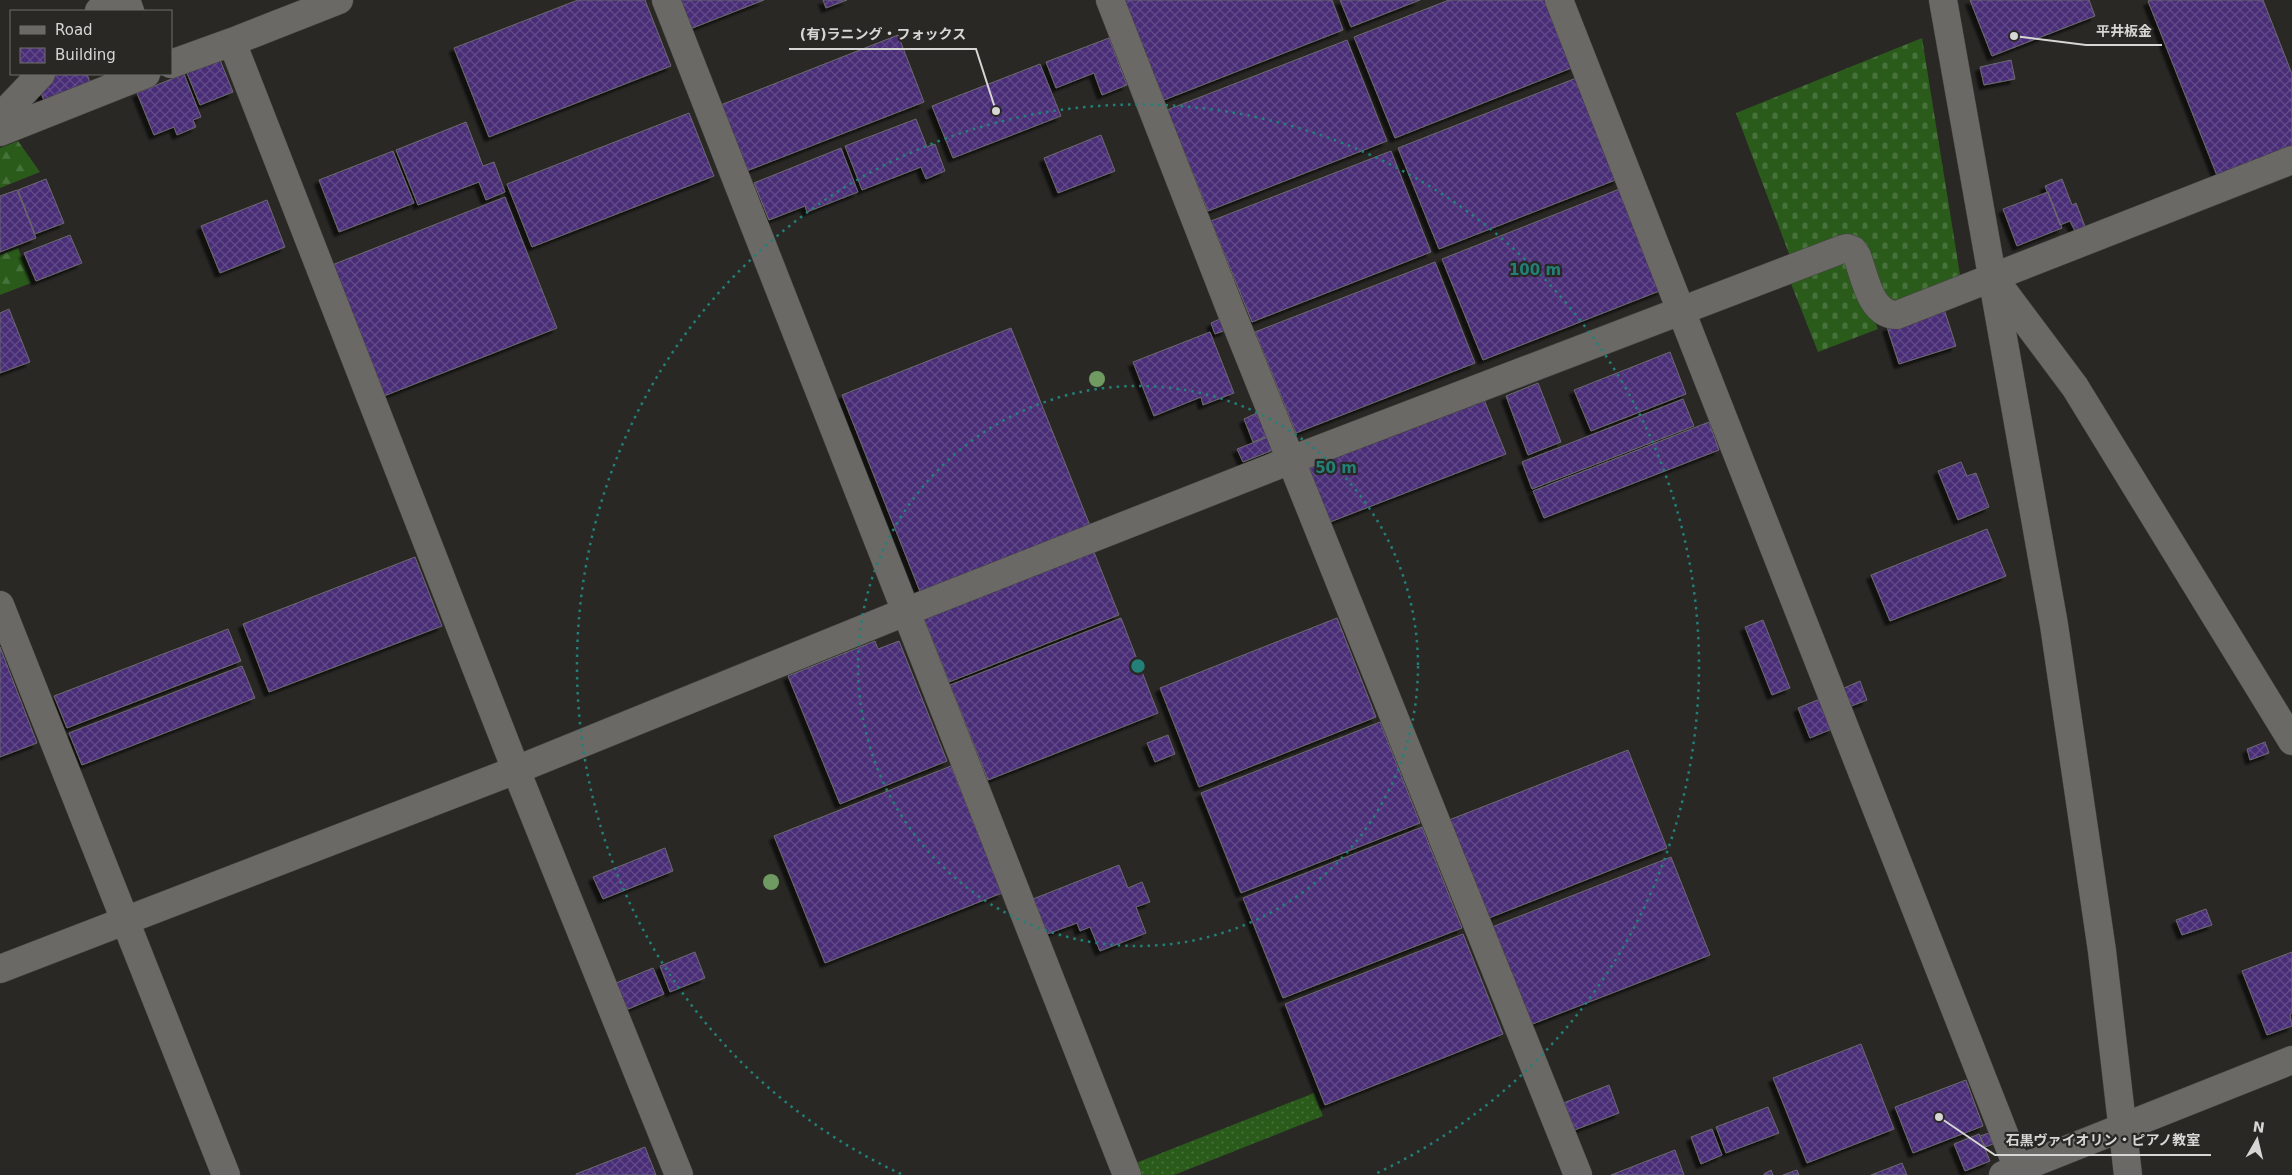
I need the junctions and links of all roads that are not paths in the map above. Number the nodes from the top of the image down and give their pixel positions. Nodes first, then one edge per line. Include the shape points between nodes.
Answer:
1 (110, 0) edge
2 (339, 0) edge
3 (666, 0) edge
4 (1110, 0) edge
5 (1559, 0) edge
6 (1943, 0) edge
7 (101, 10) edge
8 (232, 42) junction
9 (172, 64) edge
10 (39, 75) edge
11 (143, 75) edge
12 (0, 117) edge
13 (0, 132) edge
14 (2292, 160) edge
15 (1993, 277) junction
16 (1681, 312) junction
17 (1291, 460) junction
18 (0, 605) edge
19 (905, 612) junction
20 (2292, 741) edge
21 (516, 770) junction
22 (125, 922) junction
23 (0, 969) edge
24 (2292, 1060) edge
25 (2124, 1127) junction
26 (2011, 1172) edge
27 (226, 1175) edge
28 (679, 1175) edge
29 (1127, 1175) edge
30 (1578, 1175) edge
31 (2128, 1175) edge

1 - 7 street
2 - 8 street
3 - 19 street
4 - 17 street
5 - 16 street
6 - 15 street
8 - 9 street
8 - 21 street
10 - 12 street
11 - 13 street
14 - 15 street
15 - 16 street via 1897,315 1888,315 1875,303 1857,256 1846,248
15 - 20 street via 2075,387
15 - 25 street via 2056,635
16 - 17 street
16 - 26 street
17 - 19 street
17 - 30 street
18 - 22 street
19 - 21 street
19 - 29 street
21 - 22 street
21 - 28 street
22 - 23 street
22 - 27 street
24 - 25 street
25 - 26 street
25 - 31 street

